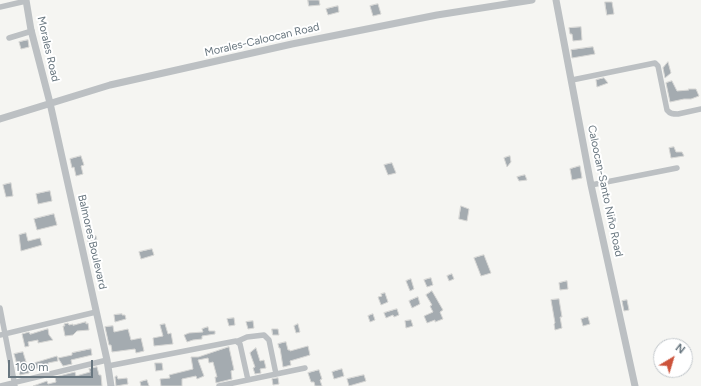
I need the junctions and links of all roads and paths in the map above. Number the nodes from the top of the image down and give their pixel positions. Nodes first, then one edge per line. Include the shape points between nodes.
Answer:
1 (26, 0) edge
2 (532, 0) edge
3 (556, 0) edge
4 (0, 7) edge
5 (32, 31) junction
6 (9, 38) dead end
7 (572, 80) junction
8 (50, 104) junction
9 (701, 109) edge
10 (0, 119) edge
11 (677, 168) dead end
12 (592, 185) junction
13 (0, 308) edge
14 (96, 312) junction
15 (2, 334) edge
16 (238, 341) junction
17 (107, 363) junction
18 (305, 368) dead end
19 (276, 374) junction
20 (248, 380) junction
21 (14, 385) edge
22 (0, 386) edge
23 (109, 386) edge
24 (219, 386) edge
25 (636, 386) edge

1 - 4 street
1 - 5 street, Morales Road
2 - 8 street, Morales-Caloocan Road via 437,15 292,44 110,85
3 - 7 street, Caloocan-Santo Niño Road
5 - 6 street
5 - 8 street, Morales Road
7 - 9 street via 655,63 658,66 667,110 678,114
7 - 12 street, Caloocan-Santo Niño Road
8 - 10 street, Morales-Caloocan Road
8 - 14 street, Balmores Boulevard
11 - 12 street
12 - 25 street, Caloocan-Santo Niño Road
13 - 15 street
14 - 15 street
14 - 17 street, Balmores Boulevard
15 - 21 street
16 - 17 street
16 - 19 street via 264,334 269,340
16 - 20 street
17 - 21 street
17 - 23 street, Balmores Boulevard
18 - 19 street
19 - 20 street
20 - 24 street
21 - 22 street

